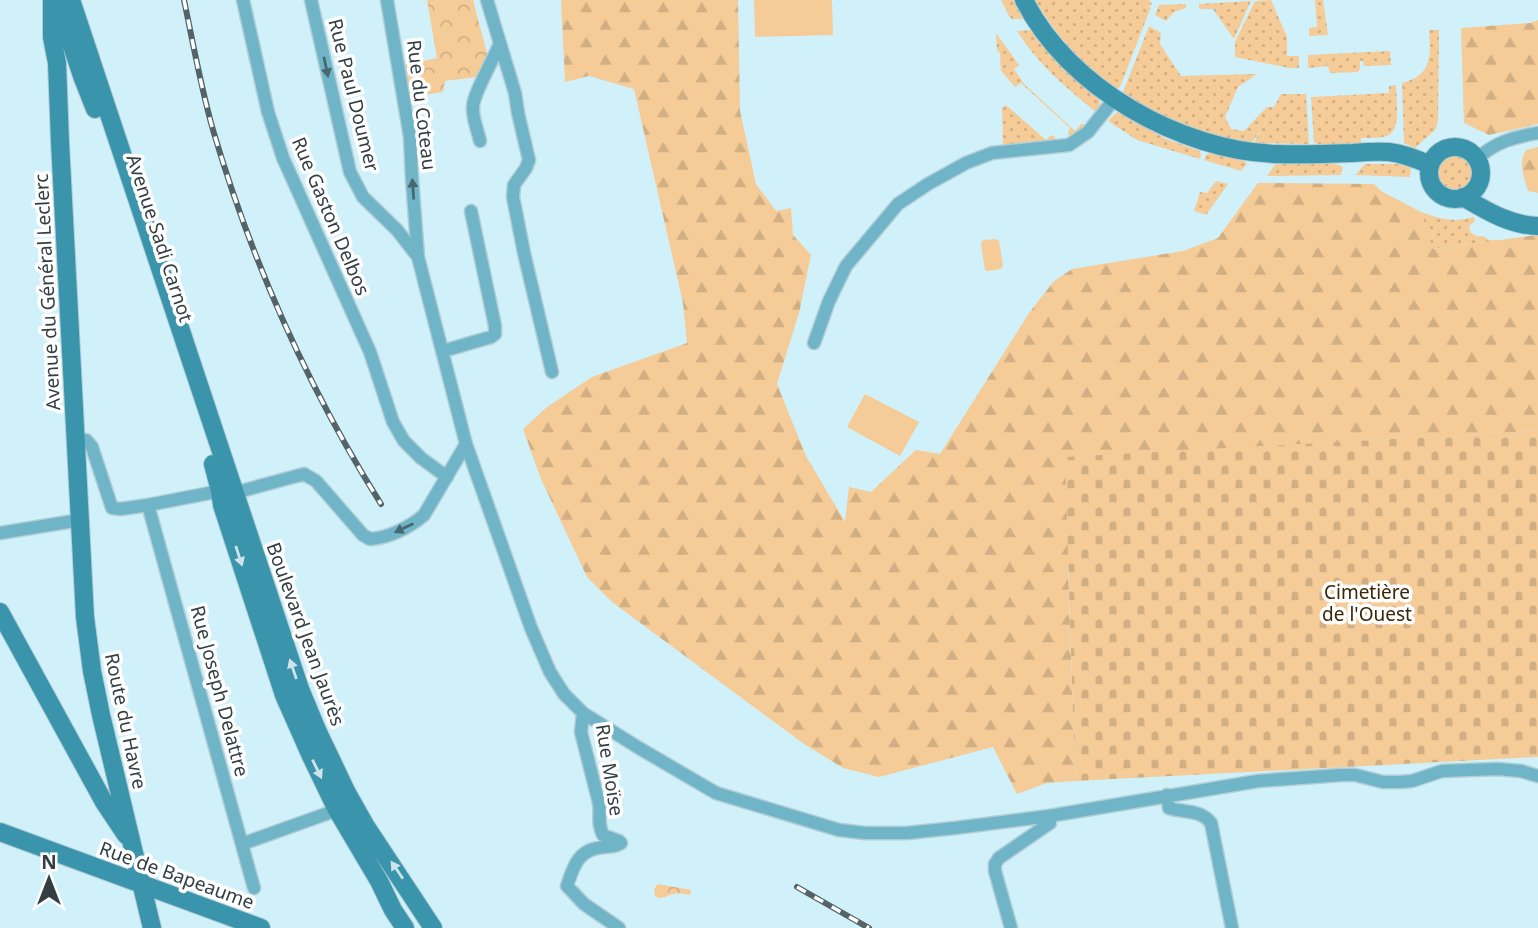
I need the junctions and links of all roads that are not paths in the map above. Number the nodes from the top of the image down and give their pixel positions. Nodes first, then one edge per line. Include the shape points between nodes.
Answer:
1 (52, 0) edge
2 (57, 0) edge
3 (243, 0) edge
4 (311, 0) edge
5 (387, 0) edge
6 (487, 0) edge
7 (1024, 0) edge
8 (73, 7) edge
9 (68, 33) junction
10 (500, 43) junction
11 (64, 57) junction
12 (1115, 98) junction
13 (1538, 133) edge
14 (480, 141) dead end
15 (1477, 159) junction
16 (1430, 165) junction
17 (1478, 183) junction
18 (1463, 197) junction
19 (471, 211) dead end
20 (415, 225) junction
21 (1538, 226) edge
22 (397, 230) junction
23 (418, 257) junction
24 (814, 343) dead end
25 (443, 351) junction
26 (552, 372) dead end
27 (76, 440) junction
28 (467, 444) junction
29 (447, 477) junction
30 (227, 492) junction
31 (148, 505) junction
32 (80, 520) junction
33 (0, 533) edge
34 (0, 612) edge
35 (583, 713) junction
36 (1538, 776) edge
37 (1167, 795) junction
38 (337, 810) junction
39 (1049, 816) junction
40 (0, 832) edge
41 (132, 843) junction
42 (242, 844) junction
43 (141, 884) junction
44 (254, 888) dead end
45 (152, 928) edge
46 (261, 928) edge
47 (405, 928) edge
48 (433, 928) edge
49 (619, 928) edge
50 (1011, 928) edge
51 (1232, 928) edge

1 - 11 main road via 52,37
2 - 9 main road
3 - 29 street, Rue Gaston Delbos via 283,158 370,352 393,422 404,441
4 -> 22 street, Rue Paul Doumer via 350,172 363,197
20 -> 5 street, Rue du Coteau via 410,137
6 - 10 street
7 - 12 main road via 1051,42
8 - 9 main road
8 - 30 main road, Avenue Sadi Carnot
9 - 11 main road
10 - 14 street via 473,107
10 - 26 street via 529,160 514,185 513,197
11 - 27 main road, Avenue du Général Leclerc
11 - 30 main road, Avenue Sadi Carnot via 97,115
12 - 16 main road via 1169,129 1220,146 1280,155 1391,152
12 - 24 street via 1088,132 1069,145 992,153 966,163 898,204 846,266
13 - 15 street via 1500,142
15 - 16 main road via 1468,150 1450,147
15 - 17 main road
16 - 18 main road via 1429,178 1437,192
17 - 18 main road
17 - 21 main road via 1504,210
18 - 21 main road via 1502,219
19 - 25 street via 495,334
20 - 22 street
20 - 23 street, Rue du Coteau
22 - 23 street, Rue Paul Doumer
23 - 25 street, Rue Paul Doumer
25 - 28 street, Rue Paul Doumer
27 - 31 street via 86,440 92,447 112,508
27 - 32 main road, Avenue du Général Leclerc
28 - 29 street
28 - 35 street, Rue Paul Doumer via 545,661 564,694
29 -> 30 street via 416,522 370,539 304,474
30 - 31 street
30 -> 38 main road, Boulevard Jean Jaurès via 222,505 284,695
48 -> 30 main road, Boulevard Jean Jaurès via 365,825 317,730
31 - 42 street, Rue Joseph Delattre
32 - 33 street
32 - 41 main road, Route du Havre via 92,671
34 - 41 main road via 104,802
35 - 39 street, Rue Paul Doumer via 716,793 839,830 907,833
35 - 49 street, Rue Moïse via 581,732 599,803 599,826 603,835 621,844 583,854 567,886
36 - 37 street, Rue Paul Doumer via 1497,769 1442,771 1412,781 1341,775 1258,780
37 - 39 street, Rue Paul Doumer
37 - 51 street via 1169,808 1196,812 1211,823
38 - 42 street
38 - 47 main road, Boulevard Jean Jaurès
39 - 50 street via 1050,823 995,864
40 - 43 main road, Rue de Bapeaume
41 - 43 main road, Route du Havre
42 - 44 street, Rue Joseph Delattre
43 - 45 main road, Route du Havre
43 - 46 main road, Rue de Bapeaume

